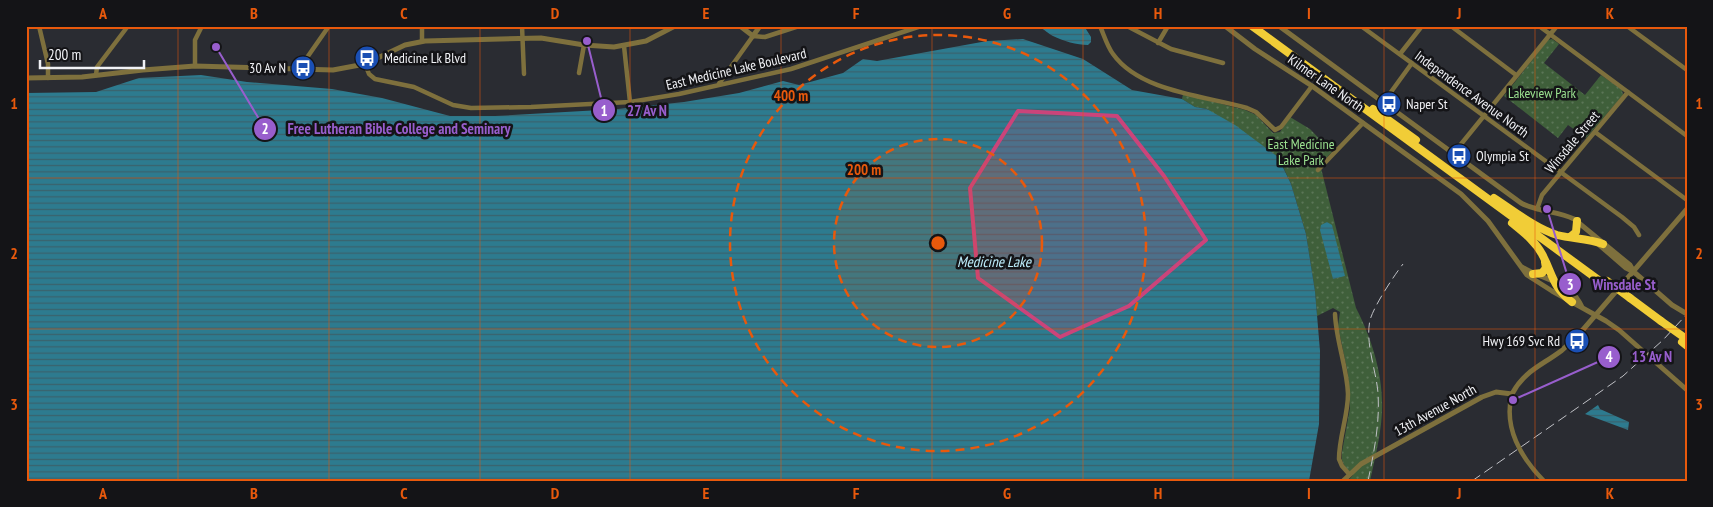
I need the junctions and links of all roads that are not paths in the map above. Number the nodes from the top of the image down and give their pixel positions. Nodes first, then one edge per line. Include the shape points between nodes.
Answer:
1 (39, 26) edge
2 (128, 26) edge
3 (202, 26) edge
4 (329, 26) edge
5 (422, 26) edge
6 (522, 26) edge
7 (675, 26) edge
8 (740, 26) edge
9 (760, 26) edge
10 (799, 26) edge
11 (922, 26) edge
12 (1100, 26) edge
13 (1127, 26) edge
14 (1168, 26) edge
15 (1226, 26) edge
16 (1252, 26) edge
17 (1260, 26) edge
18 (1279, 26) edge
19 (1362, 26) edge
20 (1422, 26) edge
21 (1450, 26) edge
22 (1539, 26) edge
23 (1557, 26) edge
24 (1627, 26) edge
25 (910, 28) edge
26 (1287, 28) edge
27 (1550, 34) junction
28 (753, 36) junction
29 (522, 39) junction
30 (422, 41) junction
31 (1158, 43) junction
32 (584, 46) junction
33 (624, 46) junction
34 (1400, 54) junction
35 (1223, 63) dead end
36 (1412, 63) junction
37 (365, 64) junction
38 (195, 66) junction
39 (299, 69) junction
40 (1687, 70) edge
41 (579, 73) dead end
42 (524, 74) dead end
43 (96, 75) junction
44 (1516, 75) junction
45 (26, 78) edge
46 (48, 78) junction
47 (718, 85) junction
48 (1312, 86) junction
49 (1628, 92) junction
50 (630, 102) junction
51 (1383, 103) junction
52 (1484, 116) junction
53 (1363, 123) junction
54 (1595, 132) junction
55 (1687, 136) edge
56 (1453, 154) junction
57 (1318, 170) dead end
58 (1561, 173) junction
59 (1463, 181) junction
60 (1494, 198) junction
61 (1687, 200) edge
62 (1537, 209) junction
63 (1687, 209) edge
64 (1577, 221) junction
65 (1639, 235) dead end
66 (1570, 237) junction
67 (1594, 241) junction
68 (1603, 244) junction
69 (1545, 260) junction
70 (1518, 264) junction
71 (1634, 272) junction
72 (1533, 274) junction
73 (1605, 282) junction
74 (1554, 283) junction
75 (1572, 302) junction
76 (1584, 308) junction
77 (1335, 314) dead end
78 (1687, 314) edge
79 (1596, 315) junction
80 (1685, 342) edge
81 (1687, 390) edge
82 (1512, 394) junction
83 (1349, 474) junction
84 (1343, 481) edge
85 (1544, 481) edge

1 - 46 street
2 - 43 street via 97,67
3 - 38 street via 194,40
4 - 39 street
5 - 30 street
6 - 29 street
7 - 33 street via 650,39
8 - 28 street
9 - 28 street
10 - 28 street via 765,37
11 - 25 street, East Medicine Lake Boulevard
12 - 48 street via 1112,53 1138,75 1171,89 1247,108 1256,112 1273,129 1281,127
13 - 31 street
14 - 31 street
15 - 48 street, Kilmer Lane North
16 - 59 highway
17 - 60 highway
18 - 26 street
19 - 34 street, Independence Avenue North
20 - 34 street
21 - 44 street
22 - 27 street
23 - 27 street
24 - 40 street
25 - 47 street, East Medicine Lake Boulevard via 791,69
26 - 51 street
27 - 44 street
27 - 49 street
28 - 47 street
29 - 30 street
29 - 32 street via 557,40
29 - 42 street
30 - 37 street via 404,45
31 - 35 street
32 - 33 street
32 - 41 street
33 - 50 street
34 - 36 street, Independence Avenue North
36 - 51 street
36 - 52 street, Independence Avenue North
37 - 39 street via 333,70
37 - 50 street, East Medicine Lake Boulevard via 375,79 414,87 454,105 471,108
38 - 39 street
38 - 43 street
43 - 46 street
44 - 52 street
45 - 46 street
47 - 50 street, East Medicine Lake Boulevard
48 - 53 street, Kilmer Lane North
49 - 54 street, Winsdale Street
49 - 55 street
51 - 56 street
52 - 56 street
52 - 58 street, Independence Avenue North
53 - 57 street
53 - 70 street, Kilmer Lane North via 1473,204 1498,232
54 - 58 street, Winsdale Street
54 - 61 street
56 - 62 street via 1521,203
58 - 62 street, Winsdale Street via 1542,195
58 - 65 street, Independence Avenue North via 1622,217
59 - 69 highway via 1531,240
59 - 73 highway
60 - 66 highway via 1546,230
60 - 73 highway
62 - 64 street via 1564,214
63 - 71 street
64 - 66 highway via 1576,232
64 - 67 street
64 - 68 street
66 - 67 highway
67 - 68 highway
67 - 71 street
68 - 71 street via 1630,265
69 - 72 highway via 1544,270
69 - 74 highway
70 - 72 street, Kilmer Lane North
70 - 75 street, Kilmer Lane North via 1535,281
71 - 78 street
71 - 79 street
72 - 74 street, Kilmer Lane North
73 - 80 highway, bridge
74 - 75 highway
74 - 76 street, Kilmer Lane North via 1569,290
75 - 76 street, Kilmer Lane North
76 - 79 street, Kilmer Lane North
77 - 83 street via 1348,393 1339,459
79 - 81 street, Kilmer Lane North via 1619,330
79 - 82 street via 1561,350 1528,372
82 - 83 street, 13th Avenue North via 1488,394 1373,457
82 - 85 street via 1508,413 1511,430
83 - 84 street, 13th Avenue North

